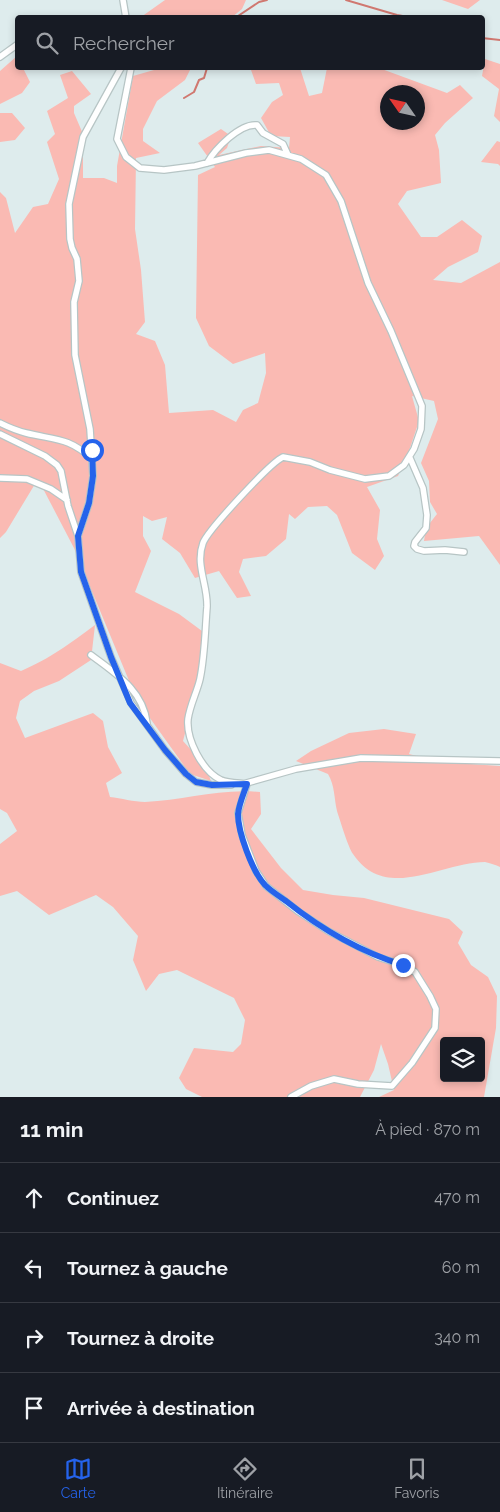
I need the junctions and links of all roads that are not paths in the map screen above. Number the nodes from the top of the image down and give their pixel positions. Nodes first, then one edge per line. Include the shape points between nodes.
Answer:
1 (122, 0) edge
2 (125, 15) edge
3 (15, 46) edge
4 (0, 57) edge
5 (120, 70) edge
6 (131, 70) edge
7 (288, 155) junction
8 (207, 163) junction
9 (0, 423) edge
10 (0, 434) edge
11 (410, 458) junction
12 (92, 459) junction
13 (0, 478) edge
14 (67, 500) junction
15 (78, 536) junction
16 (464, 552) dead end
17 (91, 655) dead end
18 (122, 680) junction
19 (147, 726) junction
20 (500, 761) edge
21 (247, 784) junction
22 (291, 1097) edge

1 - 2 street
3 - 4 street
5 - 12 street via 83,137 69,204 70,239 80,281 74,302 75,355 90,428
6 - 8 street via 117,139 126,156 140,168 150,169
7 - 8 street via 258,150
7 - 8 street via 282,144 254,125 234,133
7 - 11 street via 311,164 326,175 341,201 368,283 422,406 421,429
9 - 12 street via 64,441
10 - 14 street via 58,465
11 - 16 street via 423,488 427,515 426,528 414,546 424,551
11 - 21 street via 397,472 371,479 283,457 204,540 200,565 207,604 204,657 188,718 188,730 194,750 212,773 222,780
12 - 15 street via 89,503
13 - 14 street via 27,479
14 - 15 street
15 - 18 street via 81,572
17 - 18 street
18 - 19 street via 130,703
18 - 19 street via 137,694
19 - 21 street via 196,782
20 - 21 street via 361,758 296,769
21 - 22 street via 238,813 242,835 256,871 266,886 328,931 415,972 436,1009 435,1028 392,1086 334,1079

